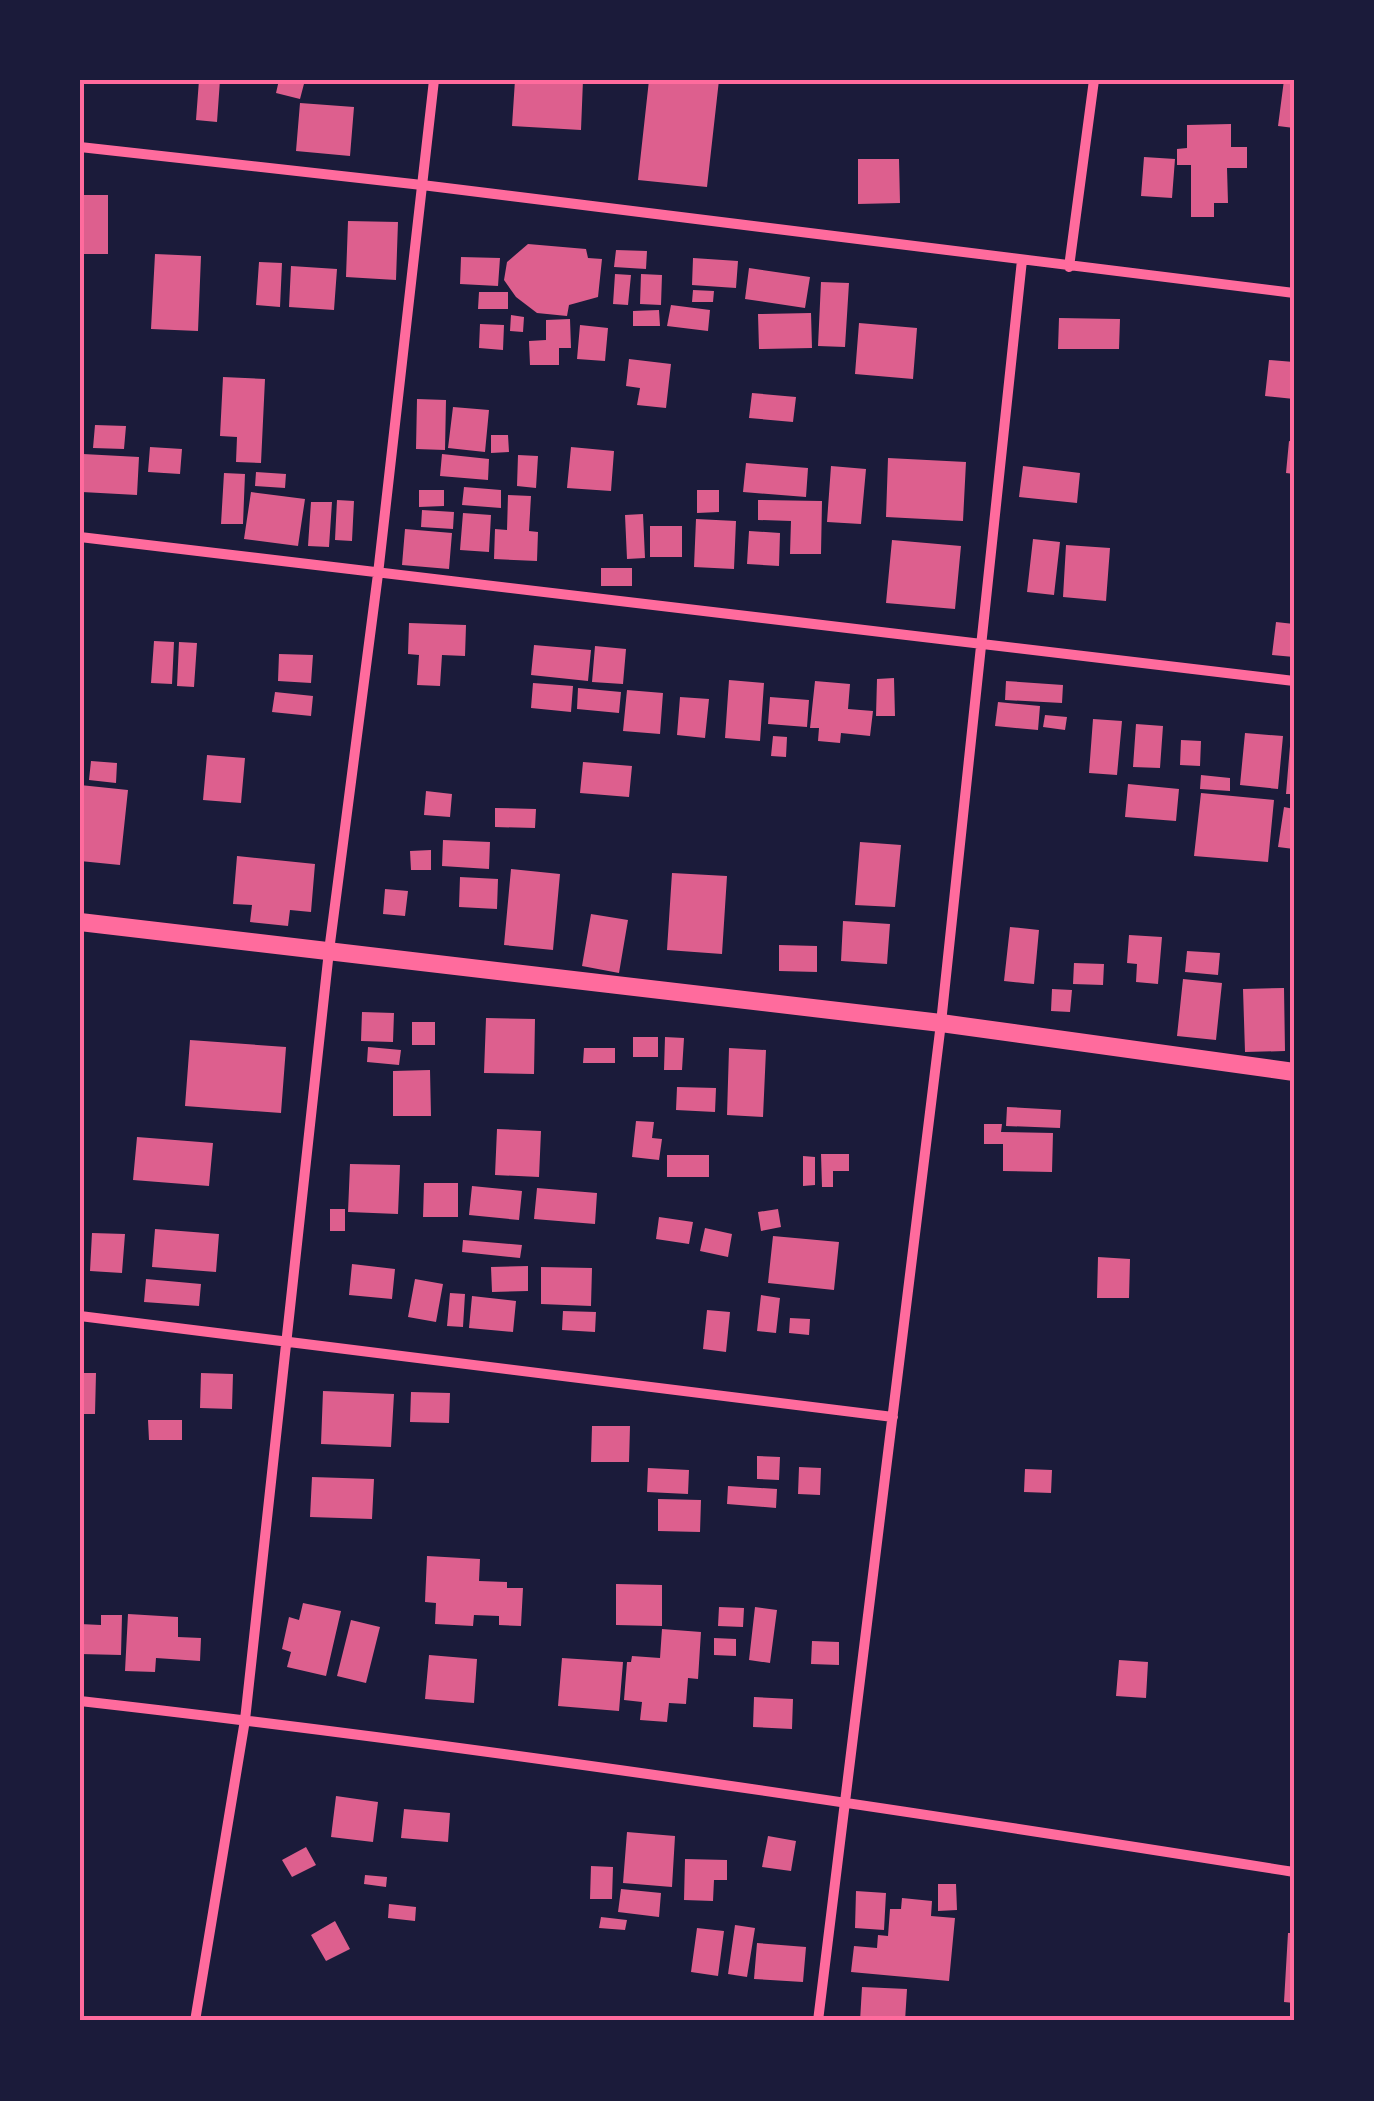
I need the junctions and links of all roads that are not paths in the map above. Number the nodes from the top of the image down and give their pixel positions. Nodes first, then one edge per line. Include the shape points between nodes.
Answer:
1 (434, 80) edge
2 (1094, 80) edge
3 (80, 147) edge
4 (422, 185) junction
5 (1022, 260) junction
6 (1069, 267) junction
7 (1294, 293) edge
8 (80, 536) edge
9 (378, 574) junction
10 (980, 644) junction
11 (1294, 681) edge
12 (80, 922) edge
13 (329, 952) junction
14 (941, 1024) junction
15 (1294, 1072) edge
16 (80, 1316) edge
17 (284, 1339) junction
18 (894, 1417) junction
19 (80, 1701) edge
20 (245, 1720) junction
21 (846, 1802) junction
22 (1294, 1872) edge
23 (194, 2021) edge
24 (818, 2021) edge

1 - 4 street
2 - 6 street
3 - 4 street
4 - 5 street
4 - 9 street
5 - 6 street
5 - 10 street
6 - 7 street
8 - 9 street
9 - 10 street
9 - 13 street
10 - 11 street
10 - 14 street
12 - 13 street
13 - 14 street
13 - 17 street
14 - 15 street
14 - 18 street
16 - 17 street
17 - 18 street
17 - 20 street
18 - 21 street
19 - 20 street
20 - 21 street
20 - 23 street
21 - 22 street
21 - 24 street

